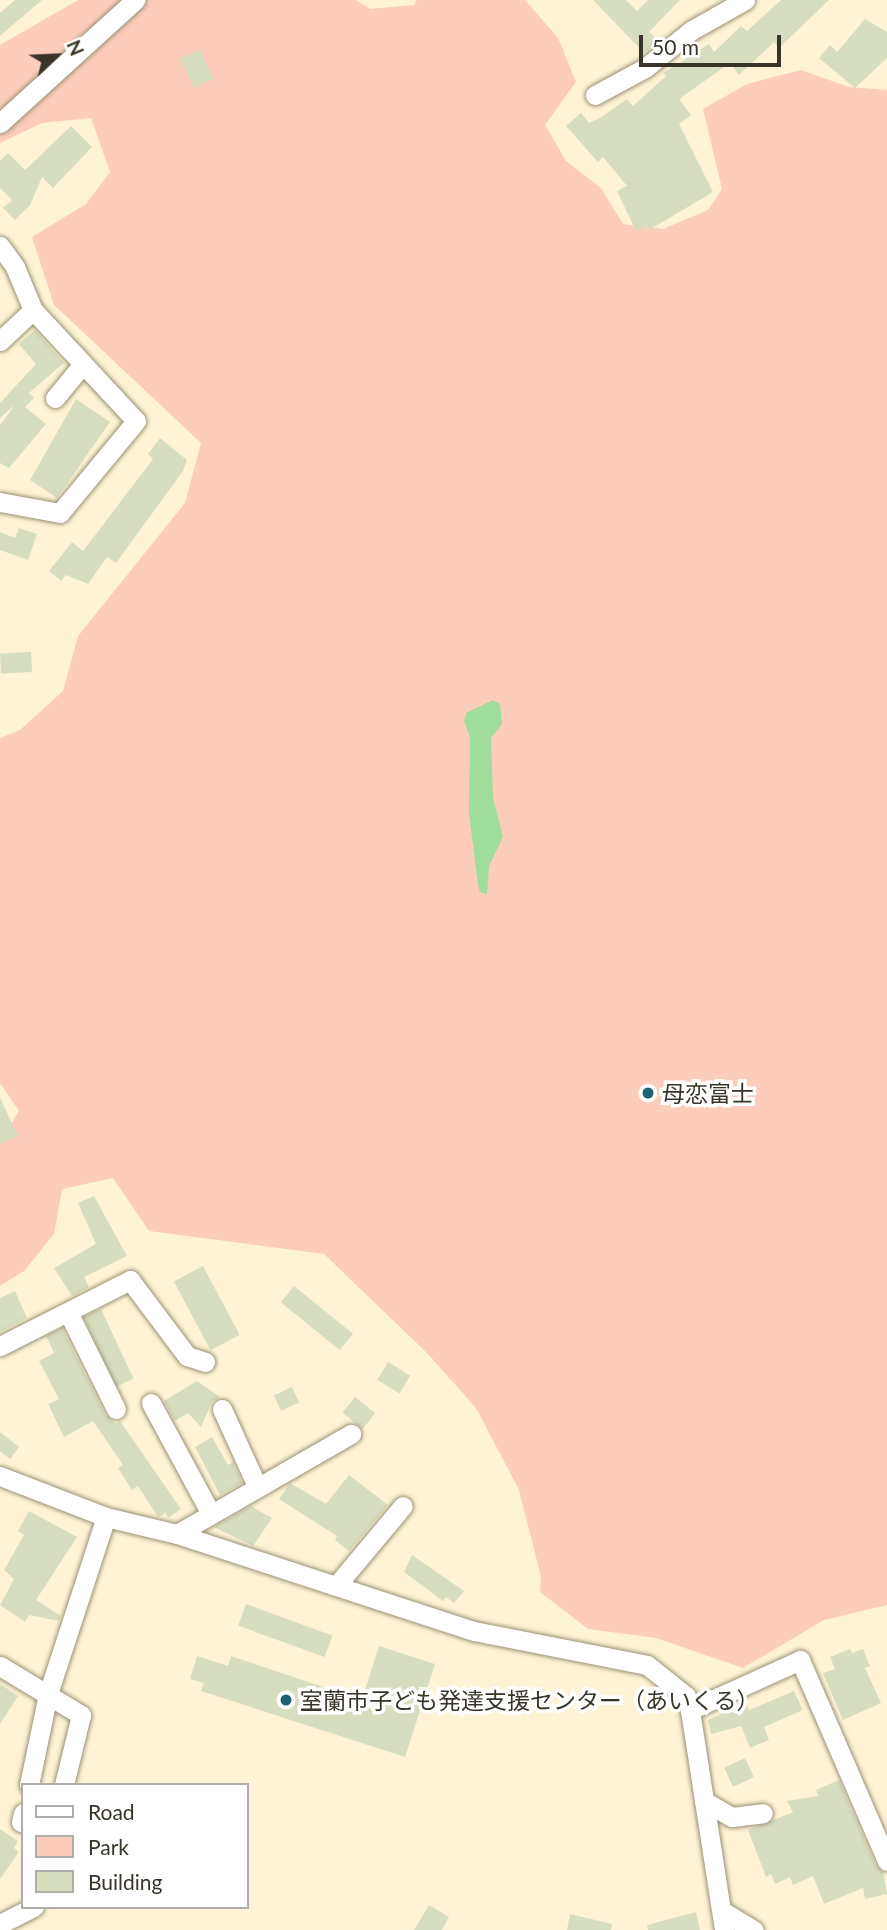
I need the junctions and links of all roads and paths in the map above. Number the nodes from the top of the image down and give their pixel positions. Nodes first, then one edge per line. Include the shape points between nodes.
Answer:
1 (135, 0) edge
2 (745, 0) edge
3 (595, 95) dead end
4 (0, 123) edge
5 (0, 246) edge
6 (33, 310) junction
7 (0, 341) edge
8 (83, 364) junction
9 (55, 398) dead end
10 (0, 502) edge
11 (69, 1314) junction
12 (0, 1346) edge
13 (205, 1362) dead end
14 (151, 1403) dead end
15 (116, 1409) dead end
16 (222, 1409) dead end
17 (351, 1434) dead end
18 (0, 1476) edge
19 (257, 1486) junction
20 (403, 1506) dead end
21 (210, 1512) junction
22 (106, 1517) junction
23 (177, 1534) junction
24 (336, 1586) junction
25 (0, 1666) edge
26 (48, 1694) junction
27 (690, 1710) junction
28 (29, 1783) edge
29 (64, 1783) edge
30 (705, 1801) junction
31 (763, 1813) dead end
32 (886, 1853) edge
33 (30, 1909) edge
34 (723, 1920) edge
35 (0, 1924) edge
36 (754, 1930) edge

1 - 4 street
2 - 3 street via 692,30 645,68
5 - 6 street via 15,267
6 - 7 street
6 - 8 street
8 - 9 street
8 - 10 street via 136,421 60,513
11 - 12 street
11 - 13 street via 130,1280 187,1356
11 - 15 street
14 - 21 street
16 - 19 street
17 - 19 street
18 - 22 street
19 - 21 street
20 - 24 street
21 - 23 street
22 - 23 street
22 - 26 street
23 - 24 street
24 - 27 street via 474,1631 647,1665 686,1696
25 - 26 street
26 - 28 street
26 - 29 street via 81,1715
27 - 30 street
27 - 32 street via 800,1660
30 - 31 street via 732,1816
30 - 34 street
33 - 35 street
34 - 36 street

